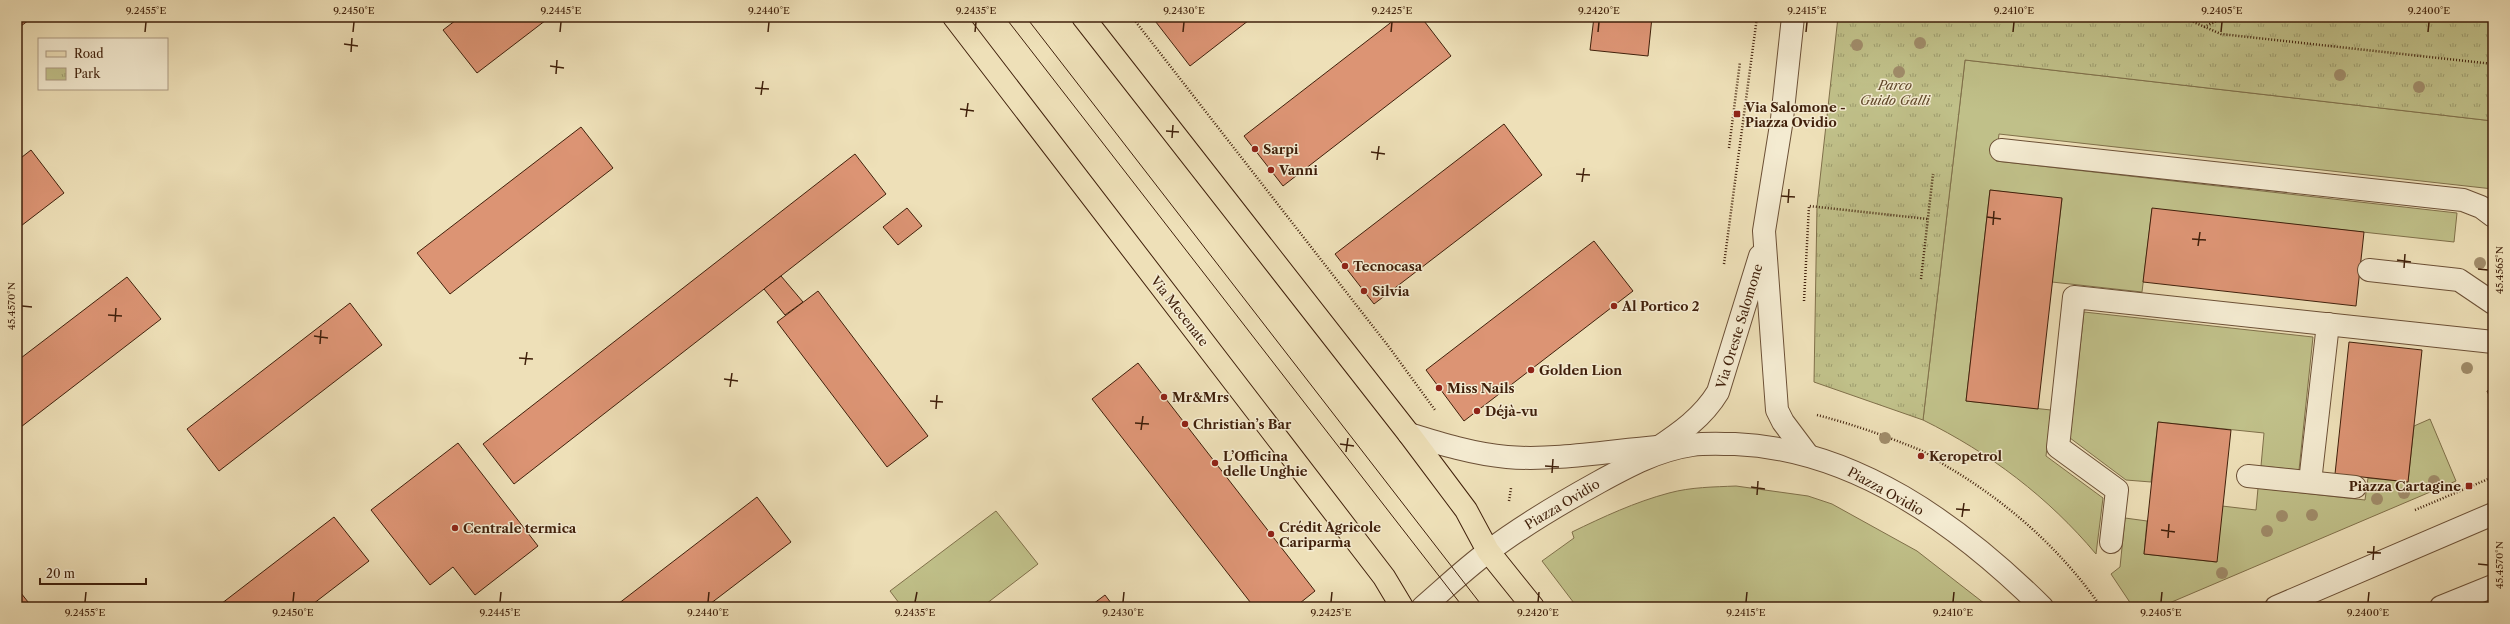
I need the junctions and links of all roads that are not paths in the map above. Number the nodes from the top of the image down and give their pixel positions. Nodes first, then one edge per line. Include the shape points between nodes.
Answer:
1 (954, 17) edge
2 (1083, 17) edge
3 (1793, 17) edge
4 (2001, 150) dead end
5 (2493, 216) edge
6 (1764, 246) junction
7 (2369, 270) dead end
8 (2493, 303) edge
9 (2328, 324) junction
10 (2493, 342) edge
11 (1409, 434) junction
12 (1692, 444) junction
13 (1658, 447) junction
14 (1806, 454) junction
15 (1635, 463) junction
16 (2248, 476) dead end
17 (2310, 482) junction
18 (2355, 487) dead end
19 (2493, 514) edge
20 (2111, 542) dead end
21 (1488, 551) junction
22 (2493, 586) edge
23 (1402, 607) edge
24 (1423, 607) edge
25 (1533, 607) edge
26 (2042, 607) edge
27 (2276, 607) edge
28 (2441, 607) edge

1 - 23 main road, Via Mecenate via 1384,577
2 - 11 main road
3 - 6 street, Via Oreste Salomone
4 - 5 street via 2463,200 2481,207
6 - 13 street, Via Oreste Salomone via 1718,392 1699,417
6 - 14 street, Via Oreste Salomone via 1777,405 1783,422
7 - 8 street via 2459,280
9 - 10 street
9 - 17 street
9 - 20 street via 2074,296 2058,447 2117,490
11 - 13 street via 1445,445 1508,457
11 - 21 main road via 1466,510
12 - 13 street
12 - 14 street, Piazza Ovidio via 1751,445
12 - 15 street, Piazza Ovidio via 1660,452
13 - 15 street, Via Oreste Salomone
14 - 26 street, Piazza Ovidio via 1855,471 1903,497 2004,570
15 - 21 street, Piazza Ovidio via 1577,494
16 - 17 street
17 - 18 street
19 - 27 street
21 - 24 street, Piazza Ovidio
21 - 25 main road
22 - 28 street

